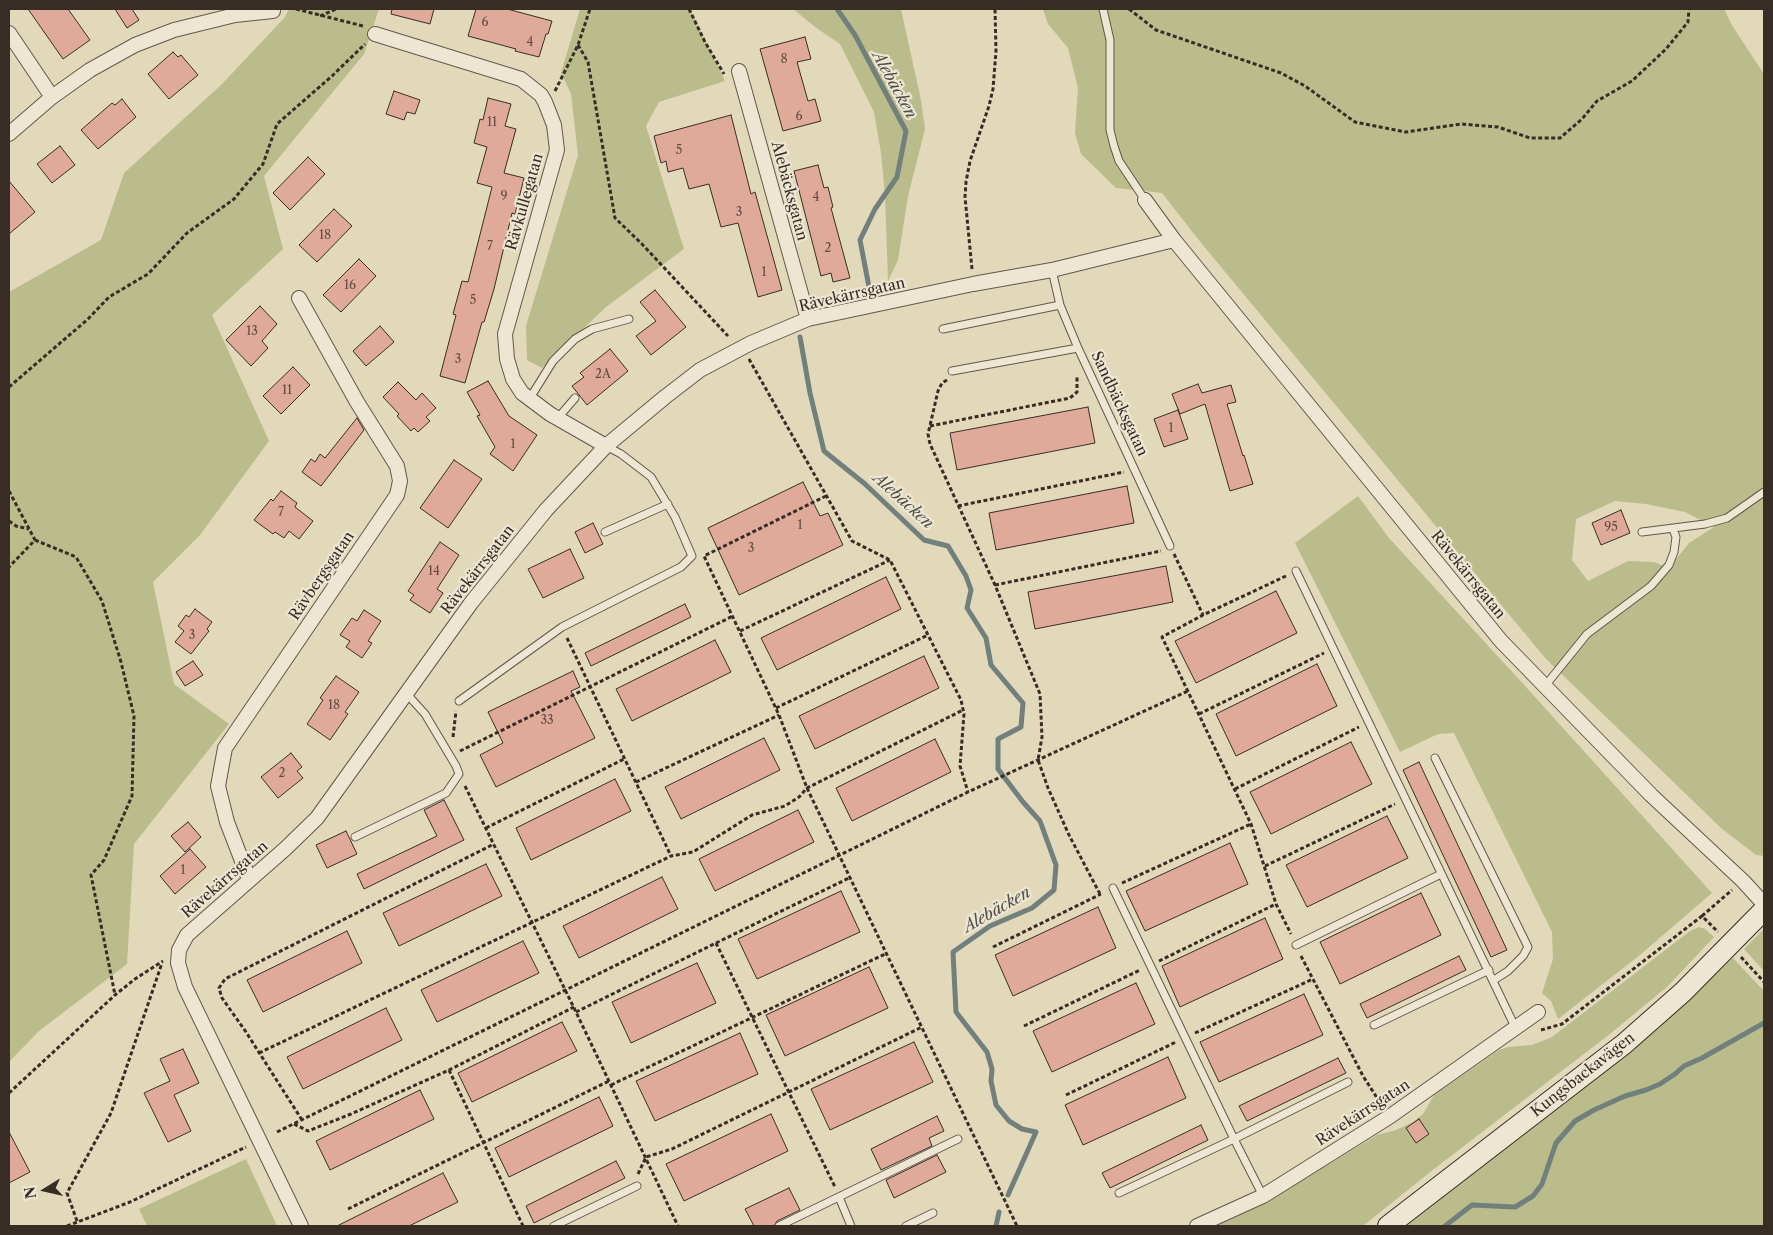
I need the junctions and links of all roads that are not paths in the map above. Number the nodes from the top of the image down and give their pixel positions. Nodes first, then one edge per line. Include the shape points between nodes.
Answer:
1 (1103, 9) edge
2 (273, 11) dead end
3 (9, 33) edge
4 (375, 34) road end
5 (739, 71) dead end
6 (52, 97) junction
7 (9, 134) edge
8 (1145, 200) joint
9 (1174, 240) junction
10 (1052, 270) junction
11 (299, 298) dead end
12 (1060, 305) junction
13 (629, 319) dead end
14 (808, 320) junction
15 (943, 329) dead end
16 (1078, 348) junction
17 (952, 371) road end
18 (530, 398) junction
19 (575, 398) dead end
20 (557, 418) junction
21 (606, 446) junction
22 (1764, 492) edge
23 (668, 504) junction
24 (1673, 529) junction
25 (605, 532) dead end
26 (1642, 532) dead end
27 (1170, 546) road end
28 (1296, 571) road end
29 (1545, 686) junction
30 (406, 693) junction
31 (459, 701) road end
32 (1435, 758) dead end
33 (355, 836) dead end
34 (1441, 874) junction
35 (249, 879) junction
36 (1113, 888) dead end
37 (1764, 904) edge
38 (1764, 910) edge
39 (1296, 945) road end
40 (1489, 970) junction
41 (1494, 980) junction
42 (1538, 1012) dead end
43 (1374, 1025) dead end
44 (1516, 1029) junction
45 (1348, 1082) dead end
46 (958, 1139) dead end
47 (1234, 1139) junction
48 (637, 1186) road end
49 (1119, 1193) dead end
50 (1263, 1196) junction
51 (839, 1197) junction
52 (933, 1213) dead end
53 (301, 1226) edge
54 (554, 1226) edge
55 (779, 1226) edge
56 (851, 1226) edge
57 (906, 1226) edge
58 (1197, 1226) edge
59 (1388, 1226) edge

1 - 8 lane via 1110,40 1110,130 1118,161
2 - 6 street via 217,19 134,45
3 - 6 street
4 - 18 street, Rävkullegatan via 521,78 541,95 550,112 557,150 505,334 513,379 522,393
5 - 14 street, Alebäcksgatan
6 - 7 street
8 - 9 street, Rävekärrsgatan
9 - 10 street, Rävekärrsgatan
9 - 29 street, Rävekärrsgatan via 1501,641
10 - 12 lane, Sandbäcksgatan
10 - 14 street, Rävekärrsgatan
11 - 35 street, Rävbergsgatan via 397,466 400,481 397,495 225,748 218,786 227,822
12 - 15 lane
12 - 16 lane, Sandbäcksgatan
13 - 18 lane via 592,328 575,338 553,361
14 - 21 street, Rävekärrsgatan via 751,343 700,370
16 - 17 lane
16 - 27 lane, Sandbäcksgatan
18 - 20 street, Rävkullegatan
19 - 20 lane
20 - 21 street, Rävkullegatan
21 - 23 lane via 651,477
21 - 30 street, Rävekärrsgatan via 546,510
22 - 24 lane via 1727,518
23 - 25 lane
23 - 31 lane via 692,556 681,566 562,627
24 - 26 lane
24 - 29 lane via 1676,537 1669,565 1650,586 1587,634
28 - 34 lane
29 - 37 street, Rävekärrsgatan
30 - 33 lane via 426,714 459,774 446,793
30 - 35 street, Rävekärrsgatan via 317,818
32 - 41 lane via 1528,948 1508,971
34 - 39 lane
34 - 40 lane
35 - 53 street, Rävekärrsgatan via 187,935 179,950 178,963 185,987
36 - 47 lane
38 - 59 street, Kungsbackavägen via 1684,992 1624,1044
40 - 41 lane
40 - 43 lane
41 - 44 lane
42 - 44 street, Rävekärrsgatan
44 - 50 street, Rävekärrsgatan via 1389,1117
45 - 47 lane
46 - 51 lane
47 - 49 lane
47 - 50 lane
48 - 54 lane
50 - 58 street, Rävekärrsgatan
51 - 55 lane
51 - 56 lane
52 - 57 lane

